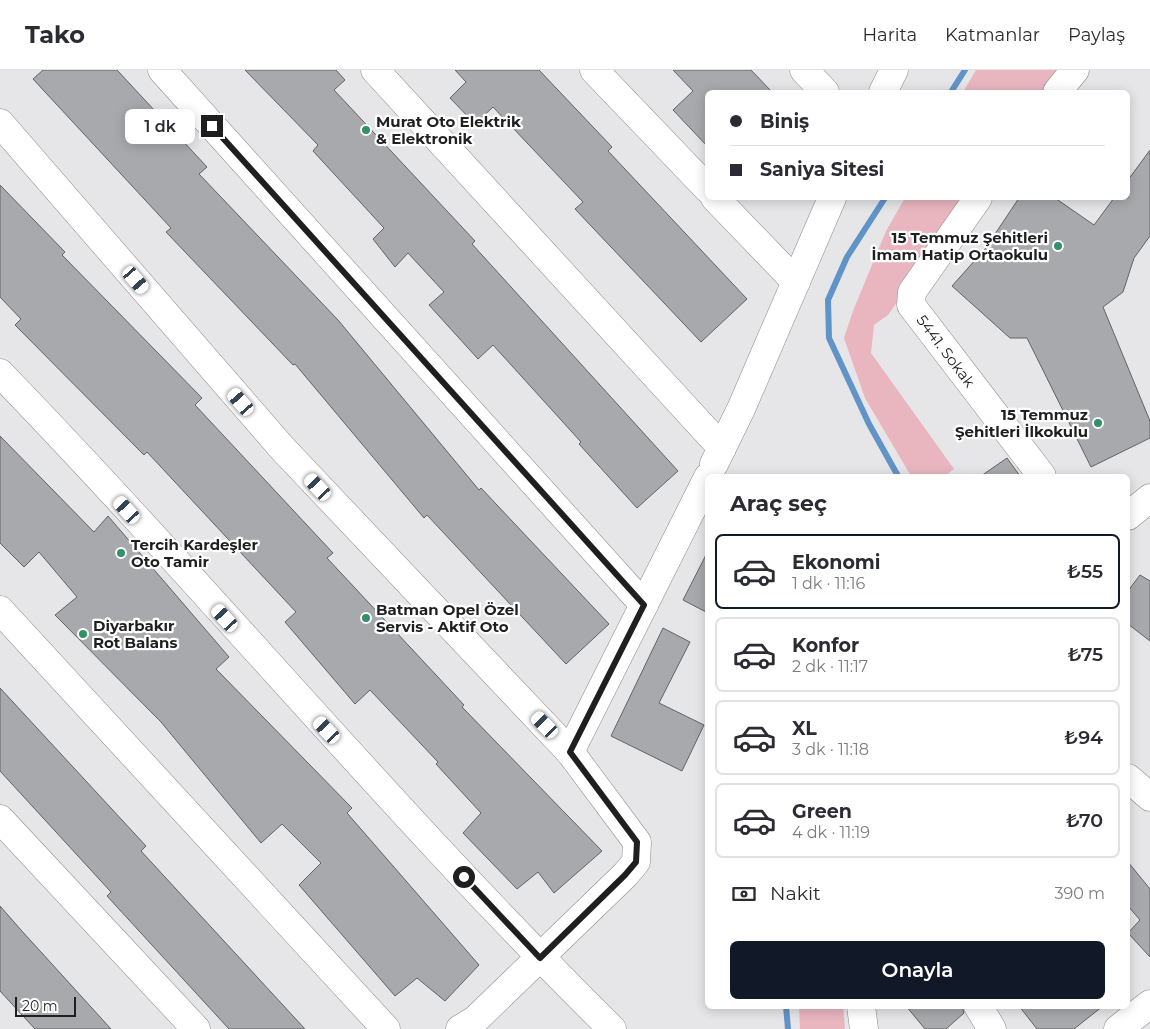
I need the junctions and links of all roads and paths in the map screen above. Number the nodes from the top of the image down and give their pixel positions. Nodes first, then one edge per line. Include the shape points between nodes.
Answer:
1 (162, 70) edge
2 (375, 70) edge
3 (594, 70) edge
4 (804, 70) edge
5 (894, 70) edge
6 (1075, 70) edge
7 (823, 90) edge
8 (883, 90) edge
9 (1060, 90) edge
10 (0, 124) edge
11 (705, 186) edge
12 (717, 200) edge
13 (831, 200) edge
14 (977, 200) edge
15 (796, 282) junction
16 (0, 373) edge
17 (722, 448) junction
18 (709, 474) edge
19 (1040, 474) edge
20 (705, 483) edge
21 (1150, 498) edge
22 (1130, 514) edge
23 (644, 605) junction
24 (0, 610) edge
25 (570, 752) junction
26 (1130, 780) edge
27 (1150, 797) edge
28 (0, 819) edge
29 (540, 958) junction
30 (1150, 1004) edge
31 (861, 1009) edge
32 (980, 1009) edge
33 (196, 1029) edge
34 (386, 1029) edge
35 (460, 1029) edge
36 (612, 1029) edge
37 (864, 1029) edge
38 (992, 1029) edge
39 (1118, 1029) edge

1 - 23 street
2 - 17 street
3 - 11 street
4 - 7 street
5 - 8 street
6 - 9 street
10 - 25 street via 283,449
12 - 15 street
13 - 15 street
14 - 19 street, 5441. Sokak via 912,292 911,305
15 - 17 street
16 - 29 street via 58,432 315,717
17 - 18 street
20 - 23 street
21 - 22 street
23 - 25 street
24 - 34 street
25 - 29 street via 637,842 636,862
26 - 27 street
28 - 33 street
29 - 35 street via 475,1020
29 - 36 street
30 - 39 street
31 - 37 street
32 - 38 street

